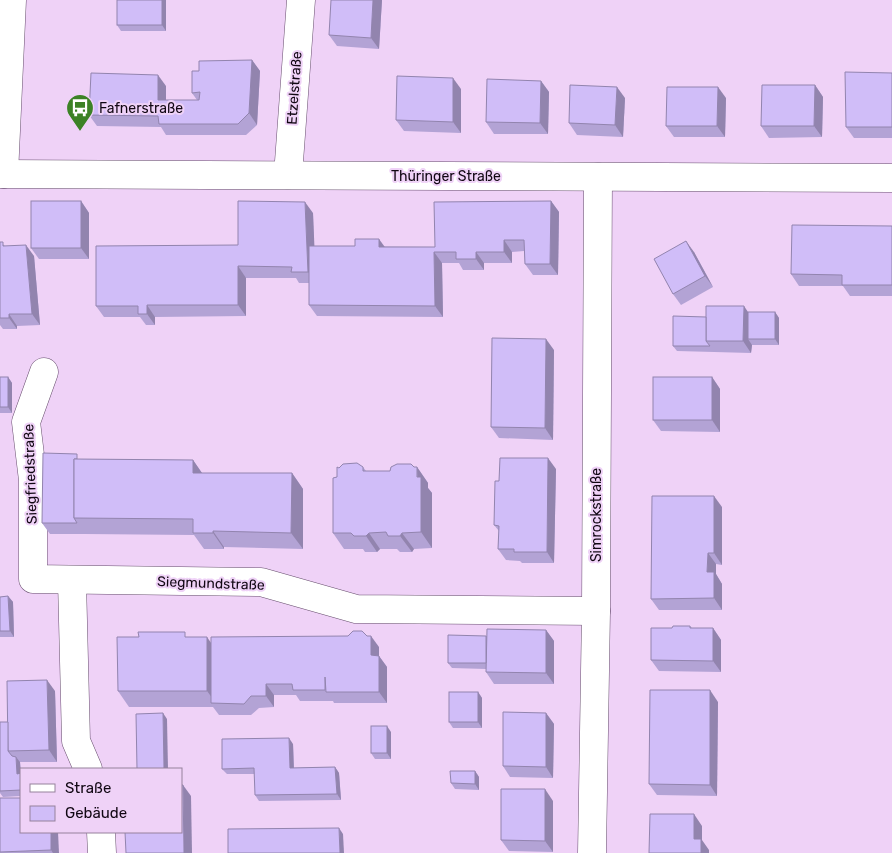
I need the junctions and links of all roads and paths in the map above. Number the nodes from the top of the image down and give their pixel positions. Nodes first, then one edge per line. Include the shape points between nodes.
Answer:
1 (12, 0) edge
2 (300, 0) edge
3 (2, 174) edge
4 (288, 175) junction
5 (598, 177) junction
6 (892, 178) edge
7 (44, 372) dead end
8 (32, 580) joint
9 (72, 581) junction
10 (596, 611) junction
11 (88, 768) edge
12 (101, 833) edge
13 (102, 853) edge
14 (592, 853) edge

1 - 3 street
2 - 4 street, Etzelstraße
3 - 4 street, Thüringer Straße
4 - 5 street, Thüringer Straße
5 - 6 street, Thüringer Straße
5 - 10 street, Simrockstraße
7 - 8 street, Siegfriedstraße via 26,422 33,480
8 - 9 street, Siegmundstraße
9 - 10 street, Siegmundstraße via 261,582 356,609
9 - 11 street via 76,741
10 - 14 street, Simrockstraße
12 - 13 street

